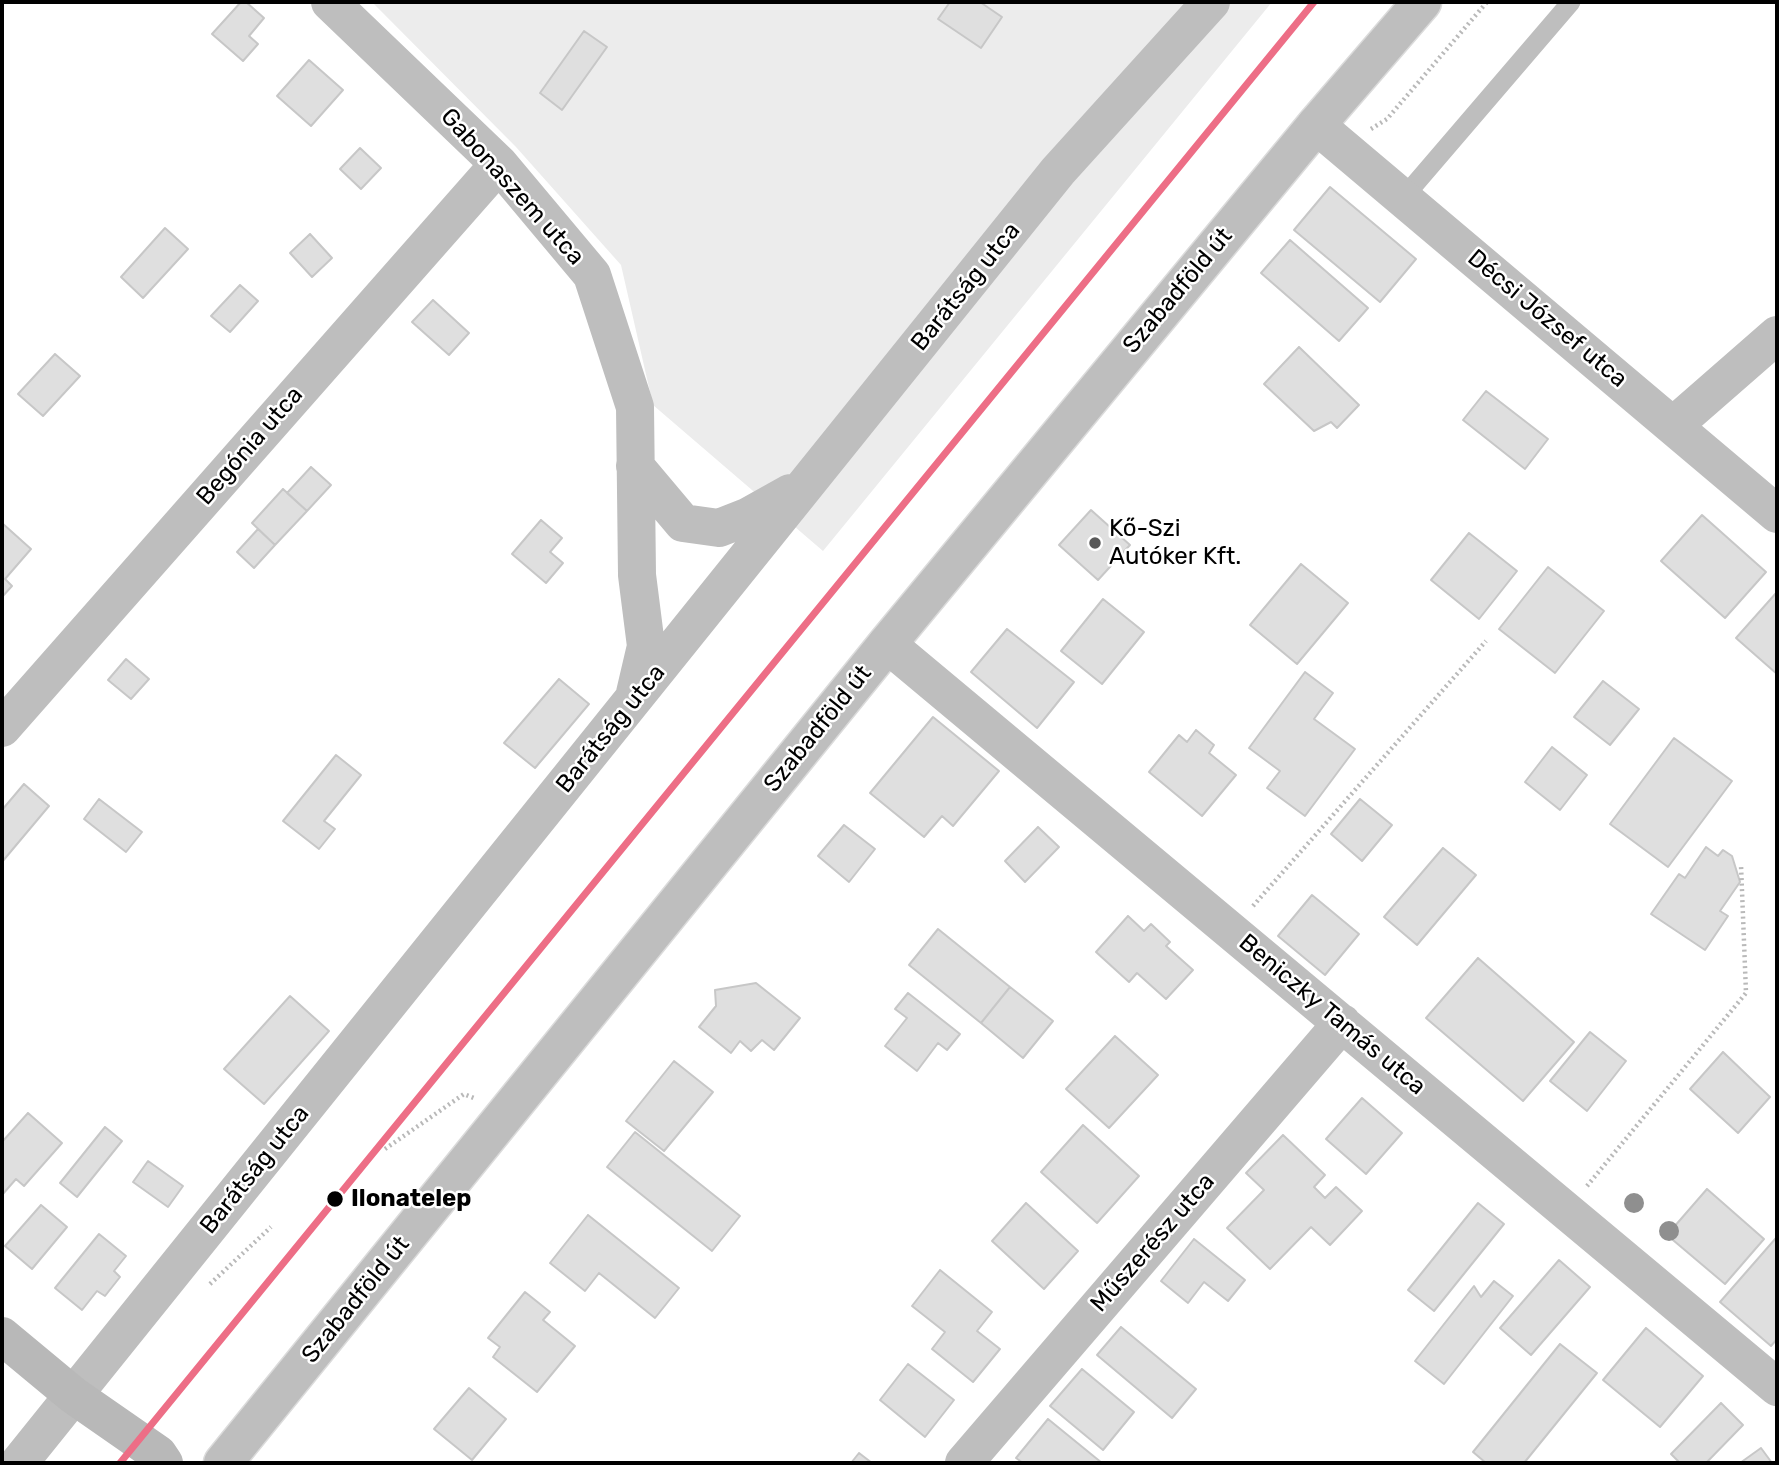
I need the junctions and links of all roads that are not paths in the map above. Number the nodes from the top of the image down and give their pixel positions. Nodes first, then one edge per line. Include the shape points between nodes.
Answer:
1 (330, 2) edge
2 (1212, 2) edge
3 (1422, 2) edge
4 (1571, 2) edge
5 (1316, 125) junction
6 (499, 164) junction
7 (1403, 198) junction
8 (1777, 335) edge
9 (1674, 425) junction
10 (635, 466) junction
11 (808, 482) junction
12 (1777, 514) edge
13 (887, 643) junction
14 (634, 701) junction
15 (2, 728) edge
16 (1342, 1023) junction
17 (2, 1336) edge
18 (1777, 1387) edge
19 (73, 1395) junction
20 (19, 1463) edge
21 (164, 1463) edge
22 (223, 1463) edge
23 (964, 1463) edge

1 - 6 street, Gabonaszem utca
2 - 11 street, Barátság utca via 1058,172
3 - 5 street, Szabadföld út
4 - 7 lane
5 - 7 street, Décsi József utca
5 - 13 street, Szabadföld út
6 - 10 street, Gabonaszem utca via 593,275 635,407
6 - 15 street, Begónia utca
7 - 9 street, Décsi József utca
8 - 9 street
9 - 12 street, Décsi József utca
10 - 11 street via 683,523 719,528
10 - 14 street, Gabonaszem utca via 637,575 646,646
11 - 14 street, Barátság utca
13 - 16 street, Beniczky Tamás utca
13 - 22 street, Szabadföld út
14 - 19 street, Barátság utca
16 - 18 street, Beniczky Tamás utca
16 - 23 street, Műszerész utca
17 - 19 street
19 - 20 street, Barátság utca
19 - 21 street via 158,1454

